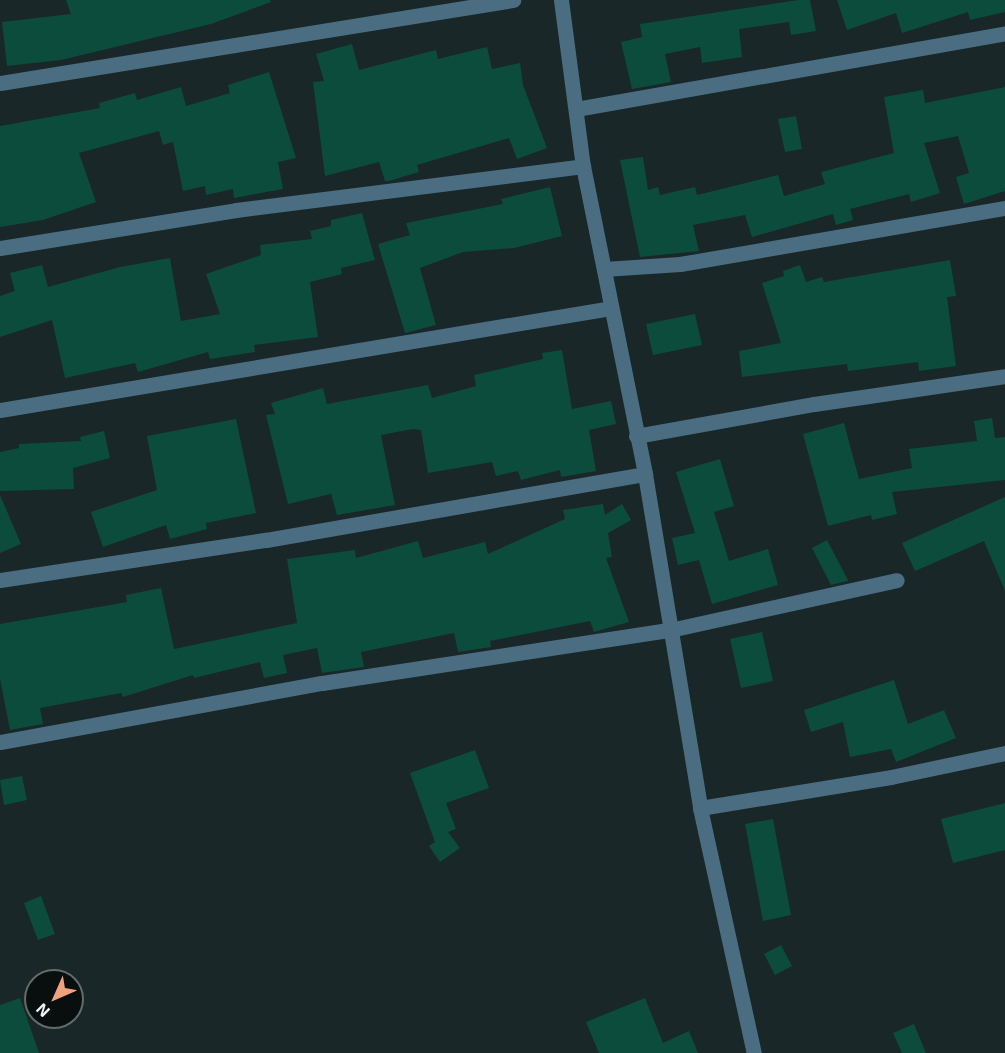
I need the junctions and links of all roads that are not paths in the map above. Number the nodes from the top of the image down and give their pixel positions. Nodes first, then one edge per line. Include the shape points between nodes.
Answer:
1 (513, 0) edge
2 (561, 0) edge
3 (1005, 33) edge
4 (0, 83) edge
5 (576, 109) junction
6 (583, 166) junction
7 (1005, 208) edge
8 (0, 248) edge
9 (604, 269) junction
10 (611, 308) junction
11 (1005, 376) edge
12 (0, 410) edge
13 (636, 436) junction
14 (645, 474) junction
15 (0, 580) edge
16 (897, 580) dead end
17 (670, 630) junction
18 (0, 742) edge
19 (1005, 753) edge
20 (700, 808) junction
21 (754, 1053) edge

1 - 4 street
2 - 5 street
3 - 5 street
5 - 6 street
6 - 8 street via 236,210
6 - 9 street
7 - 9 street via 680,264
9 - 10 street
10 - 12 street
10 - 13 street
11 - 13 street via 814,404
13 - 14 street
14 - 15 street via 266,540
14 - 17 street
16 - 17 street
17 - 18 street via 322,683
17 - 20 street
19 - 20 street via 891,777
20 - 21 street

